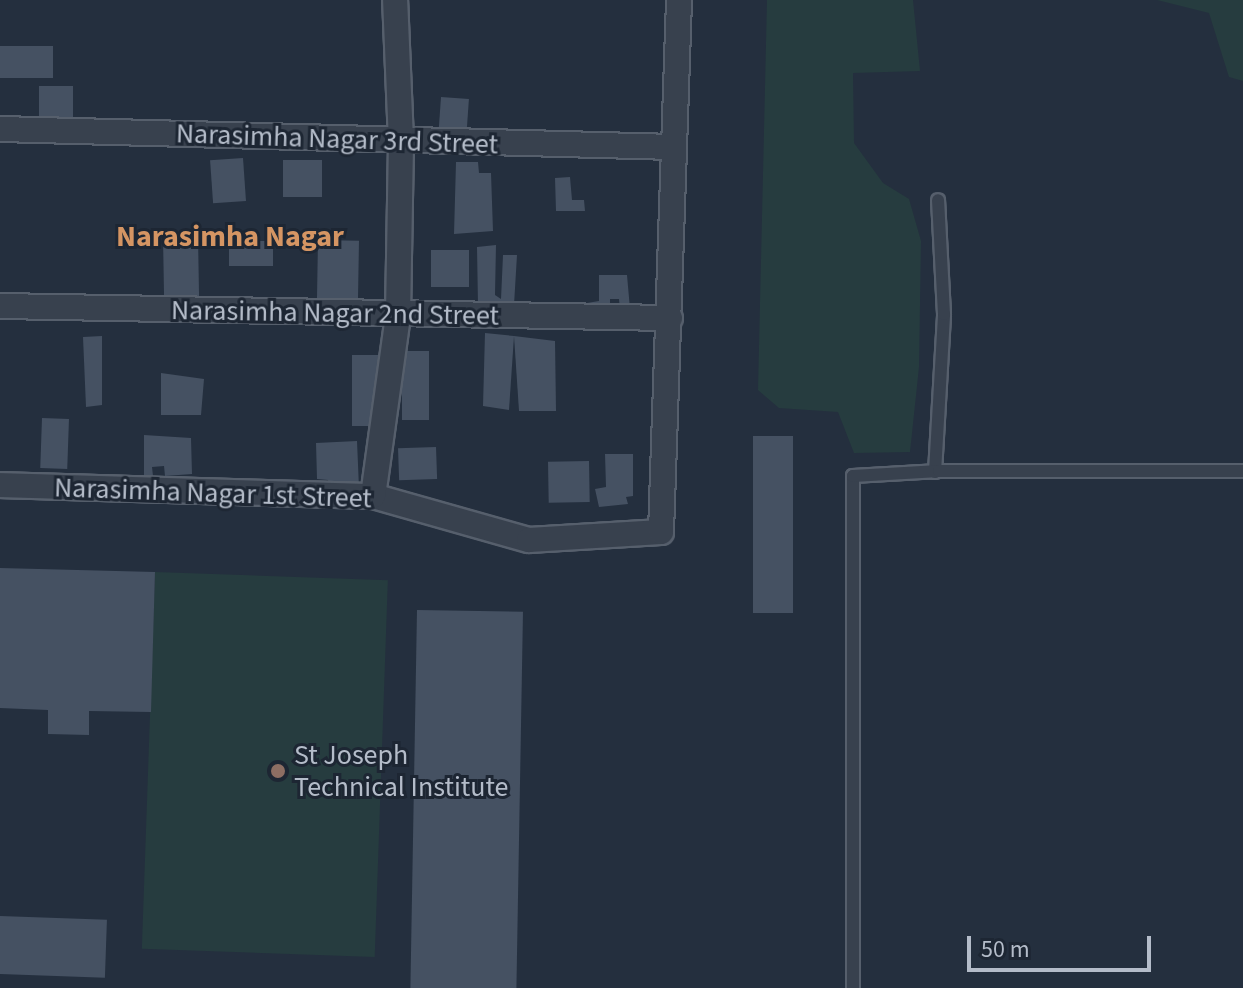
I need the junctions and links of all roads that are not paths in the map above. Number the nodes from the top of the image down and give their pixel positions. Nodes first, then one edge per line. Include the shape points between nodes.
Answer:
1 (395, 0) edge
2 (679, 0) edge
3 (0, 129) edge
4 (401, 141) junction
5 (673, 147) junction
6 (938, 200) dead end
7 (0, 306) edge
8 (398, 315) junction
9 (670, 318) junction
10 (1243, 471) edge
11 (935, 472) junction
12 (0, 485) edge
13 (373, 496) junction
14 (853, 988) edge

1 - 4 street
2 - 5 street
3 - 4 street, Narasimha Nagar 3rd Street
4 - 5 street, Narasimha Nagar 3rd Street
4 - 8 street
5 - 9 street
6 - 11 lane via 944,314
7 - 8 street, Narasimha Nagar 2nd Street
8 - 9 street, Narasimha Nagar 2nd Street
8 - 13 street
9 - 13 street, Narasimha Nagar 1st Street via 661,532 529,540
10 - 11 lane
11 - 14 lane via 853,476
12 - 13 street, Narasimha Nagar 1st Street

